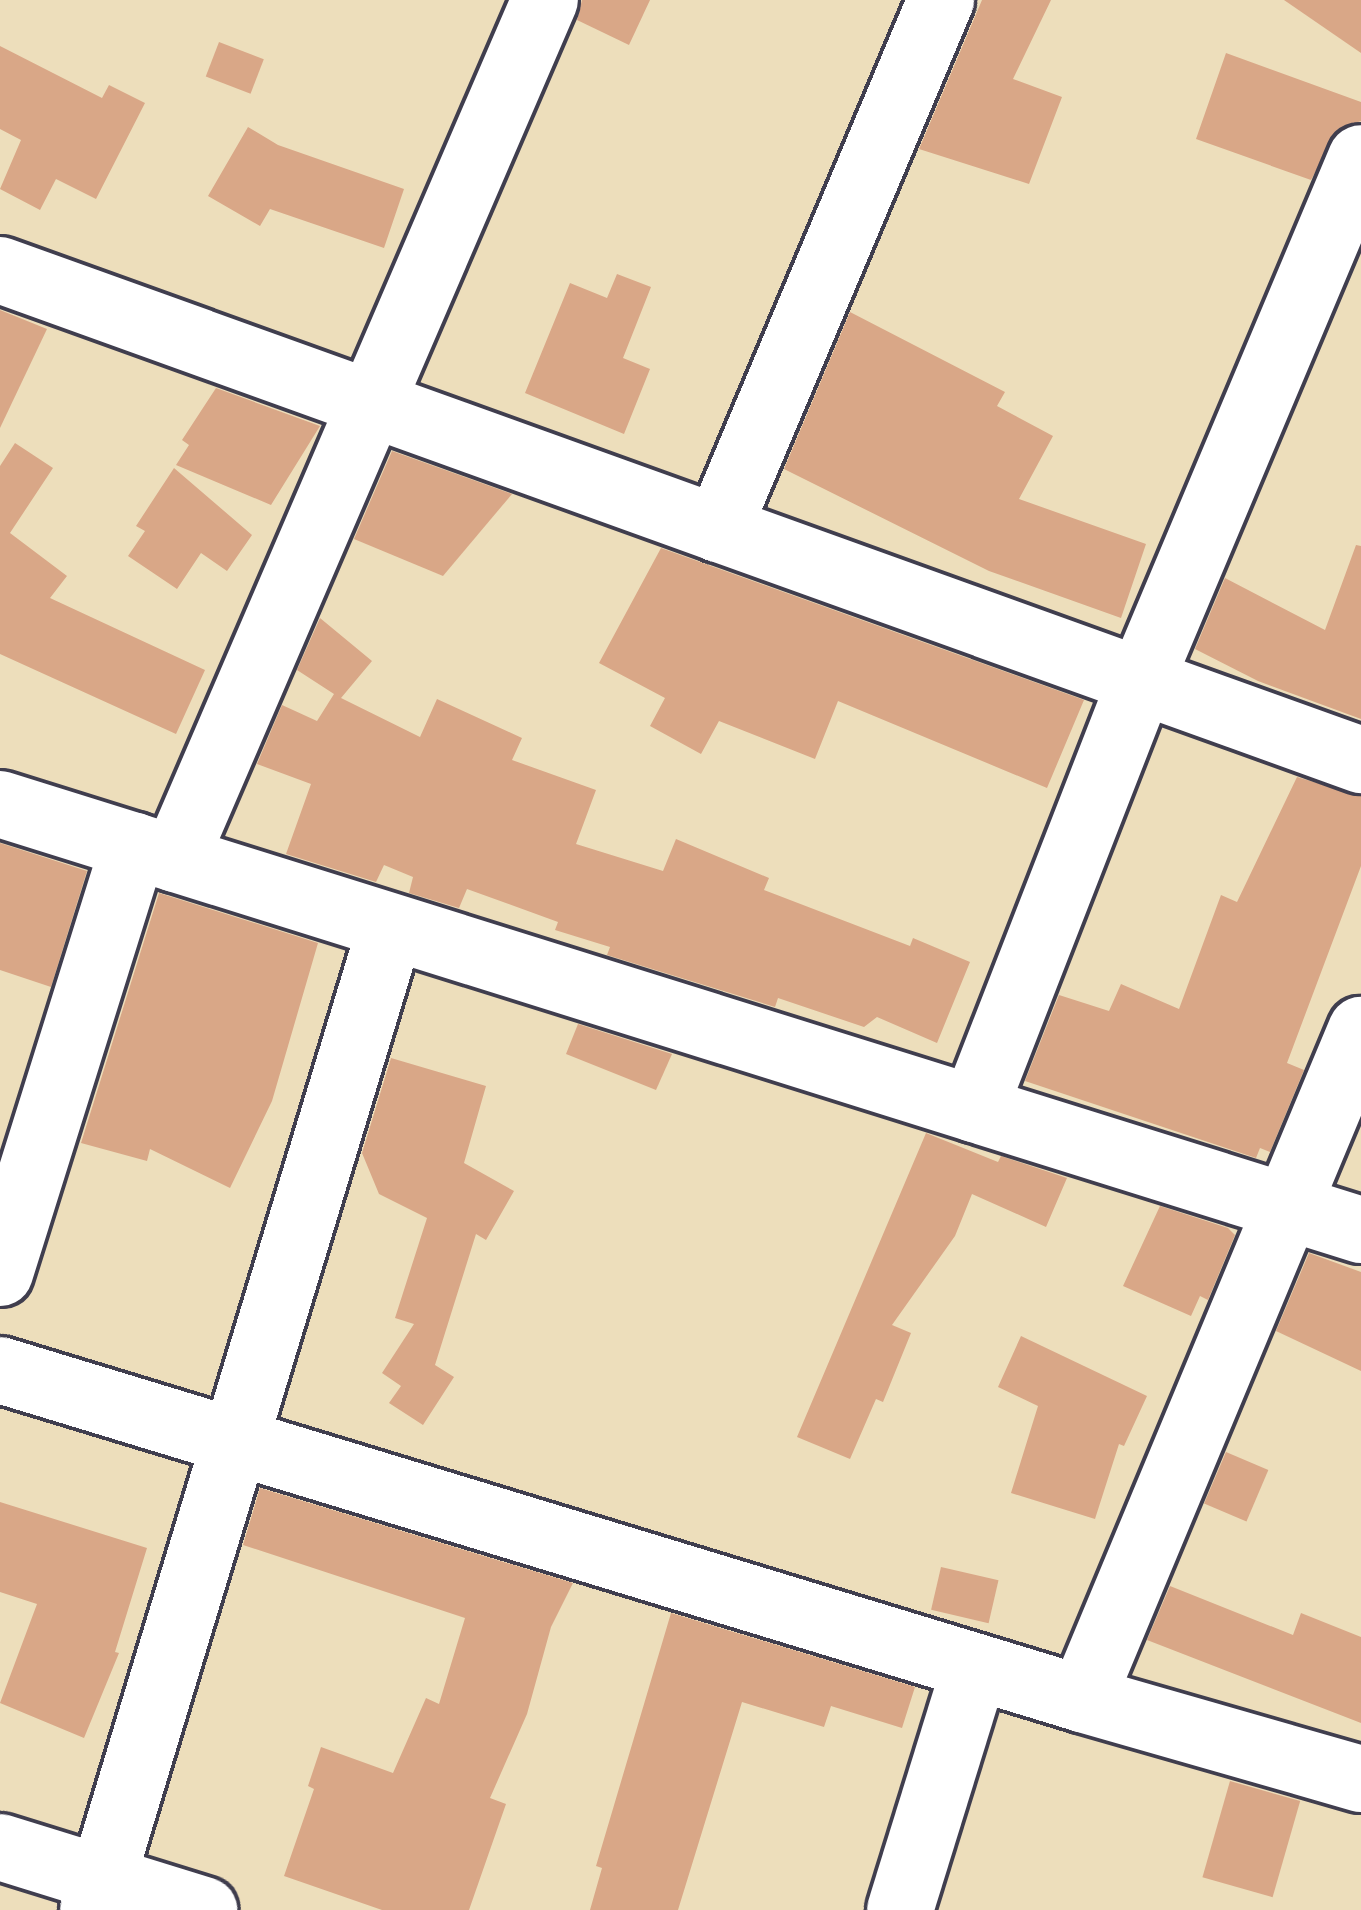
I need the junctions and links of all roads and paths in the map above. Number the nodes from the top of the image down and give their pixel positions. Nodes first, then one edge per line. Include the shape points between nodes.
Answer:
1 (545, 0) edge
2 (941, 0) edge
3 (1361, 158) edge
4 (0, 270) edge
5 (372, 406) junction
6 (718, 529) junction
7 (1142, 678) junction
8 (1361, 760) edge
9 (0, 804) edge
10 (154, 852) junction
11 (391, 927) junction
12 (1361, 1030) edge
13 (974, 1109) junction
14 (1289, 1207) junction
15 (1361, 1230) edge
16 (0, 1273) edge
17 (0, 1370) edge
18 (232, 1440) junction
19 (975, 1667) junction
20 (1082, 1700) junction
21 (1361, 1779) edge
22 (0, 1847) edge
23 (98, 1895) edge
24 (204, 1910) edge
25 (900, 1910) edge

1 - 5 street
2 - 6 street
3 - 7 street
4 - 5 street
5 - 6 street
5 - 10 street
6 - 7 street
7 - 8 street
7 - 13 street
9 - 10 street
10 - 11 street
10 - 16 street
11 - 13 street
11 - 18 street
12 - 14 street
13 - 14 street
14 - 15 street
14 - 20 street
17 - 18 street
18 - 19 street
18 - 23 street
19 - 20 street
19 - 25 street
20 - 21 street
22 - 23 street
23 - 24 street

